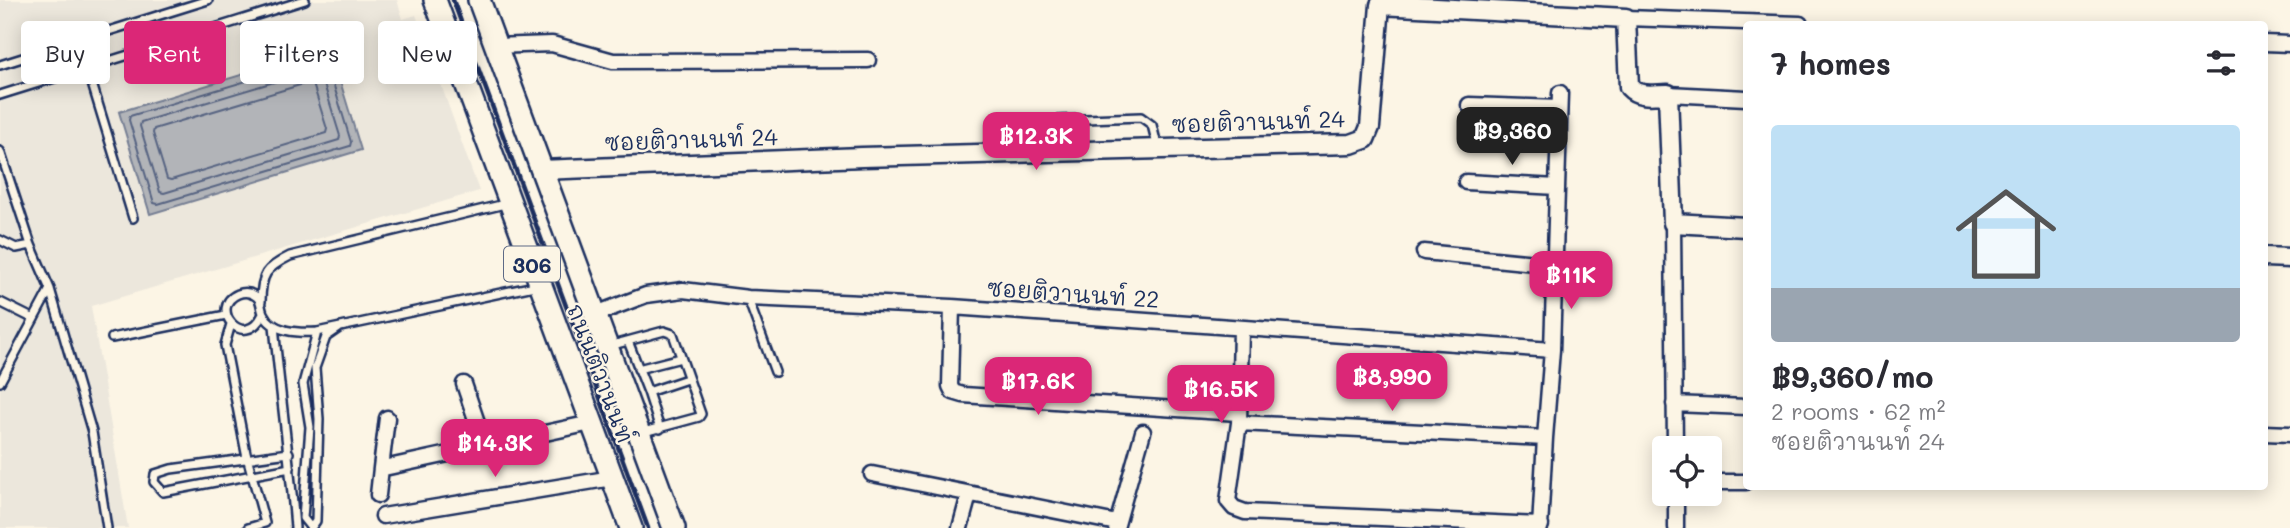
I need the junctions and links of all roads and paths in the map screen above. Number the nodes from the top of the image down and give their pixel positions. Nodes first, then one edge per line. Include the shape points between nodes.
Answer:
1 (208, 0) edge
2 (304, 0) edge
3 (435, 0) edge
4 (479, 0) edge
5 (1381, 3) edge
6 (1626, 18) junction
7 (1743, 22) edge
8 (110, 31) edge
9 (2268, 43) edge
10 (2290, 44) edge
11 (496, 46) junction
12 (21, 59) edge
13 (868, 60) dead end
14 (110, 61) edge
15 (0, 65) edge
16 (35, 84) edge
17 (92, 84) edge
18 (1560, 93) dead end
19 (1668, 94) junction
20 (0, 95) edge
21 (1743, 98) edge
22 (1469, 104) dead end
23 (1559, 108) junction
24 (1058, 120) dead end
25 (1158, 149) junction
26 (0, 151) edge
27 (541, 170) junction
28 (1466, 182) dead end
29 (1557, 187) junction
30 (509, 203) junction
31 (133, 218) dead end
32 (1673, 223) junction
33 (1743, 227) edge
34 (0, 240) edge
35 (31, 245) junction
36 (1424, 252) dead end
37 (2268, 257) edge
38 (2290, 258) edge
39 (1555, 265) junction
40 (539, 285) junction
41 (50, 289) junction
42 (748, 298) junction
43 (0, 302) edge
44 (261, 302) junction
45 (952, 307) junction
46 (263, 314) junction
47 (226, 315) junction
48 (593, 315) junction
49 (34, 319) junction
50 (231, 324) junction
51 (274, 325) junction
52 (342, 326) junction
53 (1241, 329) junction
54 (317, 332) junction
55 (112, 338) dead end
56 (628, 341) junction
57 (605, 348) junction
58 (1552, 350) junction
59 (681, 358) junction
60 (4, 366) edge
61 (638, 369) junction
62 (775, 372) dead end
63 (687, 379) junction
64 (0, 382) edge
65 (464, 384) dead end
66 (648, 392) junction
67 (1674, 404) junction
68 (1743, 407) edge
69 (387, 418) dead end
70 (1238, 418) junction
71 (591, 423) junction
72 (660, 429) junction
73 (1143, 432) dead end
74 (2268, 433) edge
75 (639, 434) junction
76 (2290, 435) edge
77 (1675, 436) edge
78 (1545, 438) junction
79 (485, 446) junction
80 (289, 453) junction
81 (248, 460) junction
82 (290, 468) junction
83 (381, 468) junction
84 (872, 474) dead end
85 (254, 476) junction
86 (612, 478) junction
87 (1722, 482) edge
88 (1743, 482) edge
89 (378, 495) dead end
90 (969, 495) junction
91 (1676, 506) edge
92 (383, 516) dead end
93 (265, 525) edge
94 (1116, 526) edge
95 (1541, 526) edge
96 (107, 528) edge
97 (248, 528) edge
98 (295, 528) edge
99 (311, 528) edge
100 (631, 528) edge
101 (674, 528) edge
102 (960, 528) edge
103 (1676, 528) edge

1 - 8 lane
2 - 14 lane
3 - 30 main road, ถนนติวานนท์ / 306
4 - 11 main road, ถนนติวานนท์ / 306
5 - 6 street, ซอยติวานนท์ 24
5 - 25 street, ซอยติวานนท์ 24 via 1370,127 1365,139 1351,144
6 - 7 street
6 - 19 street via 1629,87 1642,94
9 - 10 street
11 - 13 street via 552,44 613,61
11 - 27 main road, ถนนติวานนท์ / 306
12 - 15 lane
16 - 20 lane
17 - 31 lane
18 - 23 street
19 - 21 street
19 - 32 street
22 - 23 street
23 - 29 street
24 - 25 lane via 1141,117 1152,125
25 - 27 street, ซอยติวานนท์ 24
26 - 35 lane
27 - 48 main road, ถนนติวานนท์ / 306
28 - 29 street
29 - 39 street
30 - 40 main road, ถนนติวานนท์ / 306
30 - 44 lane via 290,256 270,266 261,283
32 - 33 street
32 - 67 street
34 - 35 lane via 16,248
35 - 41 lane
36 - 39 street
37 - 38 street
39 - 58 street
40 - 52 lane
40 - 71 main road, ถนนติวานนท์ / 306
41 - 49 lane
41 - 96 lane via 92,432
42 - 45 street, ซอยติวานนท์ 22
42 - 48 street, ซอยติวานนท์ 22 via 683,290 646,295
42 - 62 lane
43 - 49 lane
44 - 46 lane
44 - 47 lane via 244,292 227,304
45 - 53 street, ซอยติวานนท์ 22
45 - 70 street via 950,386 954,392
46 - 50 lane via 250,329
46 - 51 lane
47 - 50 lane
47 - 55 lane
48 - 57 main road, ถนนติวานนท์ / 306
49 - 60 lane
50 - 81 lane via 225,345
51 - 54 lane via 293,333
51 - 80 lane
52 - 54 lane
52 - 99 lane via 326,337 315,368 319,419 316,521
53 - 58 street, ซอยติวานนท์ 22
53 - 70 street
54 - 99 lane via 303,384 310,427 303,518
56 - 57 lane
56 - 59 lane via 669,331
56 - 61 lane
57 - 75 main road, ถนนติวานนท์ / 306
58 - 78 street
59 - 61 lane
59 - 63 lane
60 - 64 lane
61 - 66 lane
63 - 66 lane
63 - 72 lane via 700,415
65 - 79 street
66 - 72 lane
67 - 68 street
67 - 77 street
69 - 83 street
70 - 78 street
70 - 95 street via 1228,501 1245,512
71 - 79 street
71 - 86 main road, ถนนติวานนท์ / 306
72 - 75 lane
73 - 94 street
74 - 76 street
75 - 101 main road, ถนนติวานนท์ / 306
78 - 95 street
79 - 83 street
80 - 81 lane
80 - 82 lane
81 - 85 lane
81 - 85 lane via 171,468 155,474 153,482 163,492
82 - 85 lane
82 - 98 lane
83 - 89 street
84 - 90 street
85 - 93 lane
86 - 92 street
86 - 100 main road, ถนนติวานนท์ / 306
87 - 88 street
90 - 94 street
90 - 102 street
91 - 103 street
93 - 97 lane

